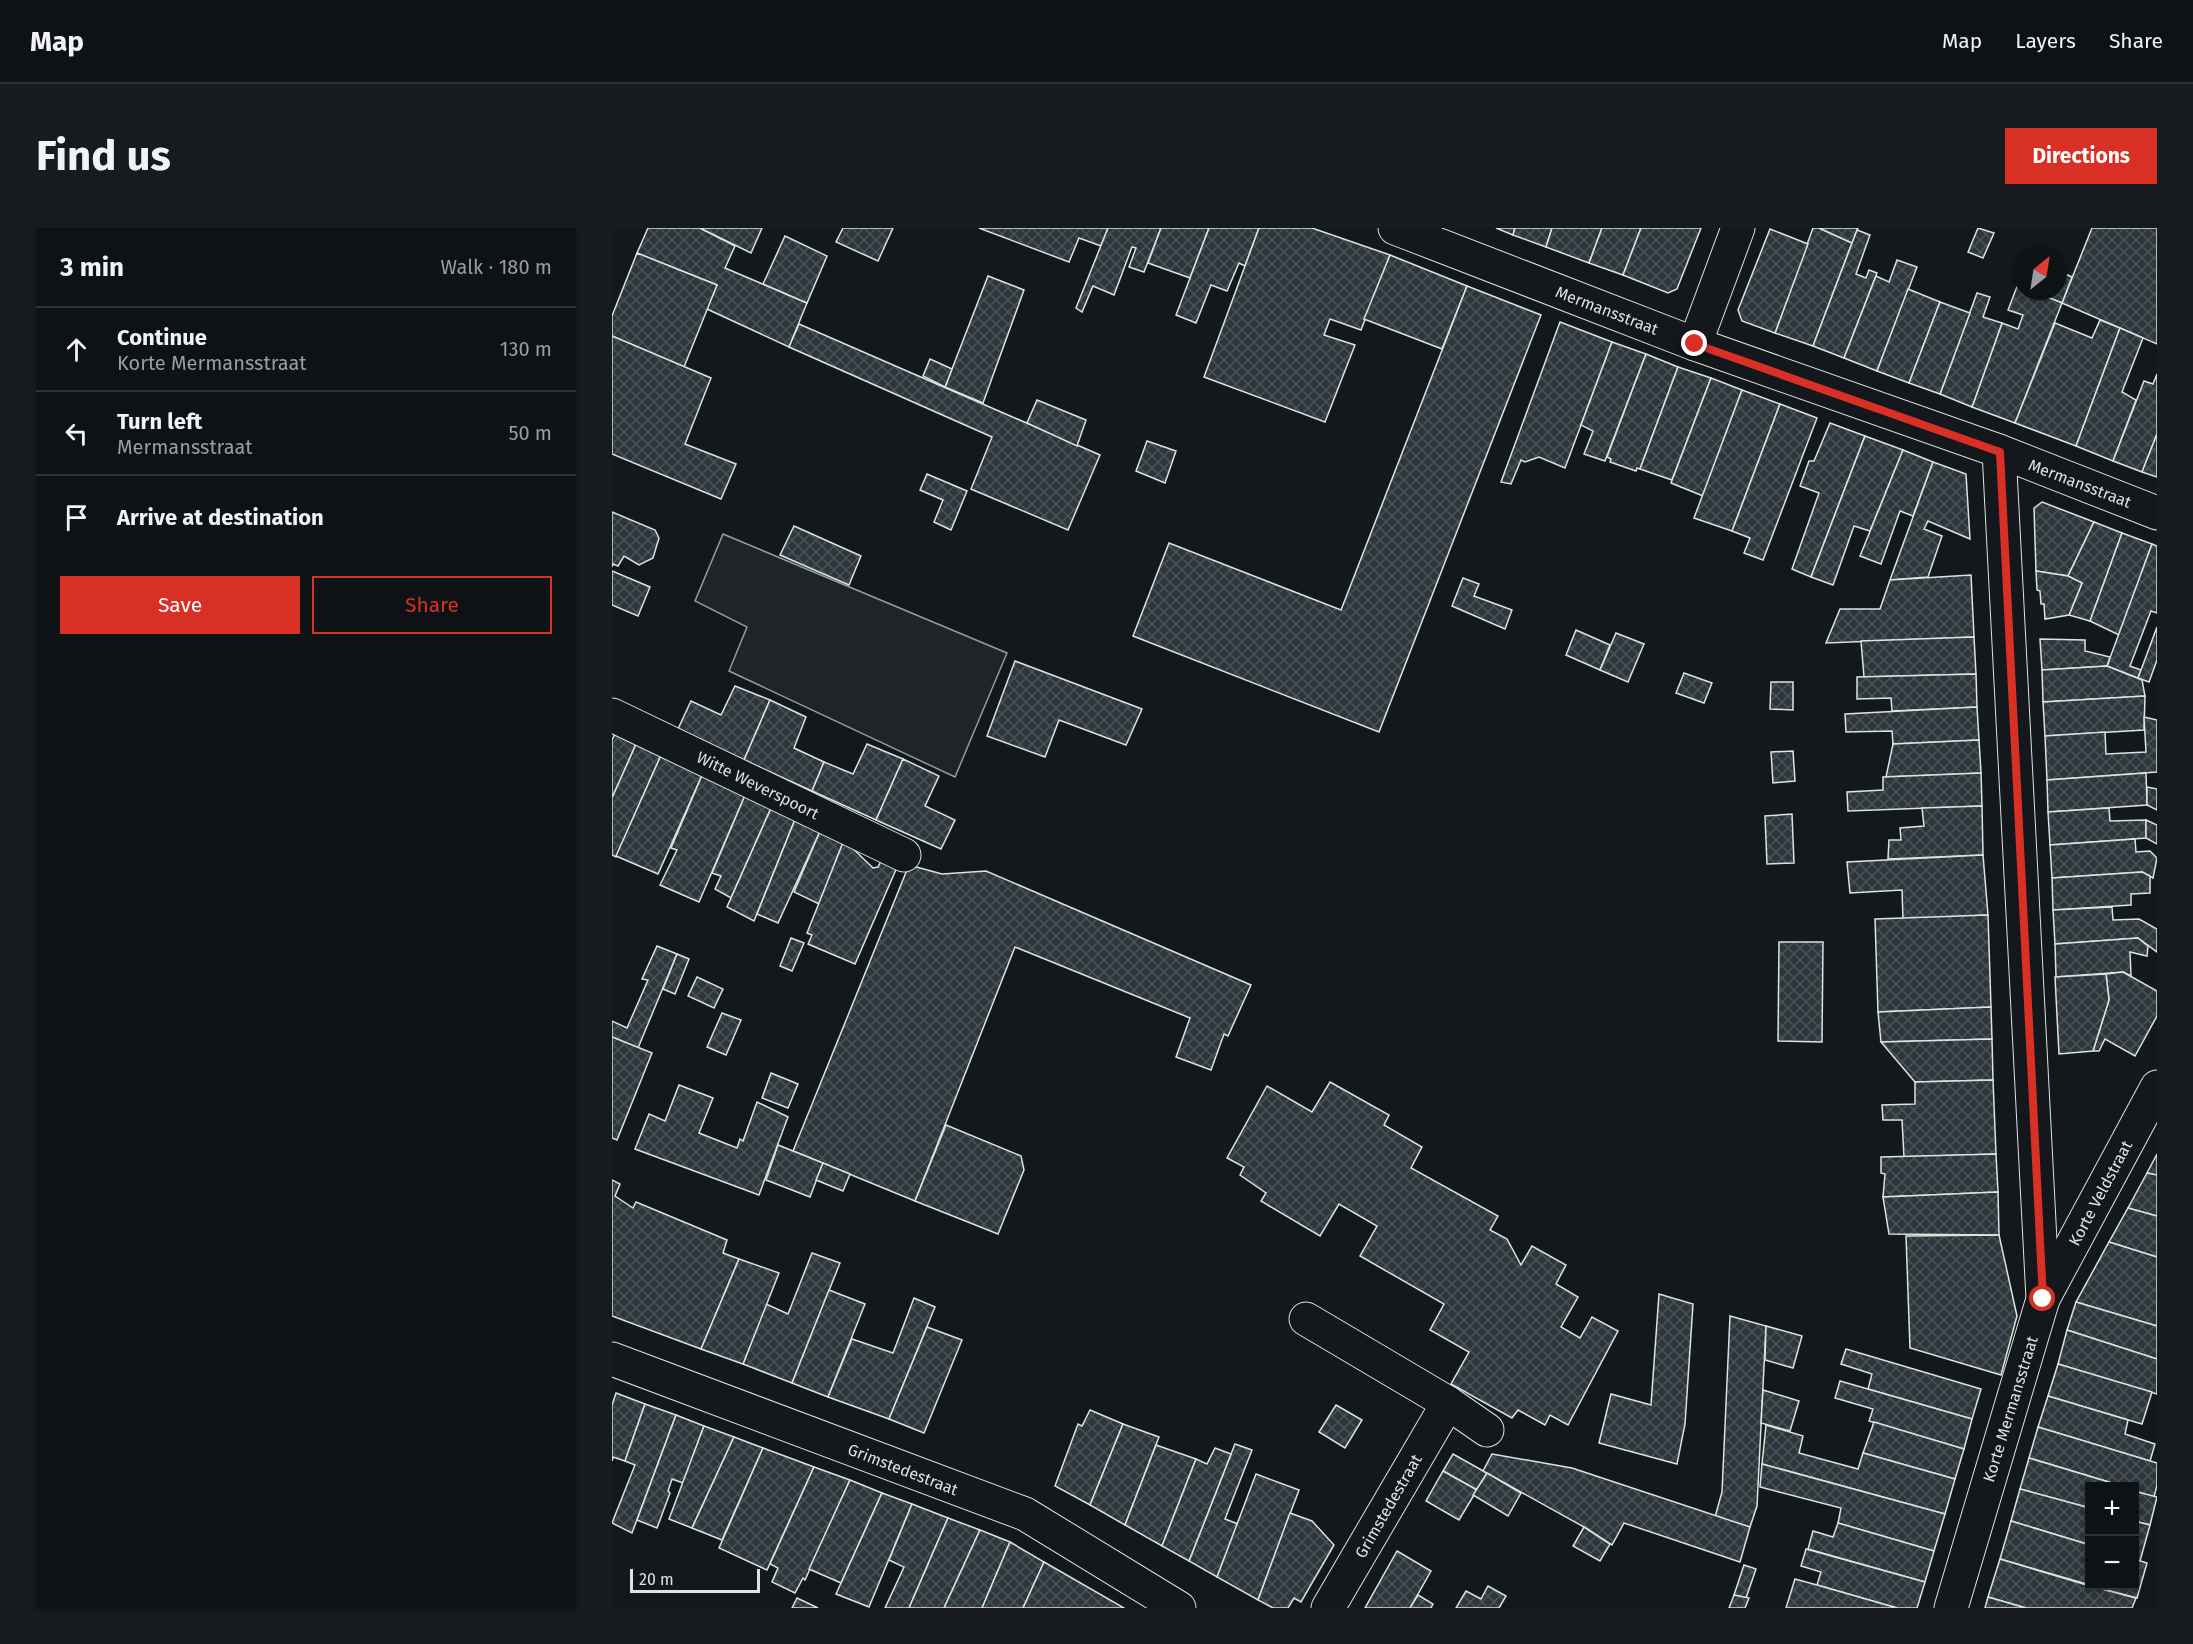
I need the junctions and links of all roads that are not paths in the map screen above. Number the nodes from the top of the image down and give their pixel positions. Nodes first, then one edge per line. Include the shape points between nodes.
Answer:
1 (1395, 228) edge
2 (1738, 228) edge
3 (1695, 344) junction
4 (2000, 452) junction
5 (2157, 513) edge
6 (612, 715) edge
7 (904, 855) dead end
8 (2157, 1087) edge
9 (2043, 1299) junction
10 (1306, 1319) dead end
11 (612, 1359) edge
12 (1448, 1403) junction
13 (1487, 1430) dead end
14 (1179, 1608) edge
15 (1328, 1608) edge
16 (1951, 1608) edge

1 - 3 street, Mermansstraat
2 - 3 street
3 - 4 street, Mermansstraat
4 - 5 street, Mermansstraat
4 - 9 street, Korte Mermansstraat
6 - 7 street, Witte Weverspoort
8 - 9 street, Korte Veldstraat
9 - 16 street, Korte Mermansstraat
10 - 12 street
11 - 14 street, Grimstedestraat via 1025,1514
12 - 13 street
12 - 15 street, Grimstedestraat

